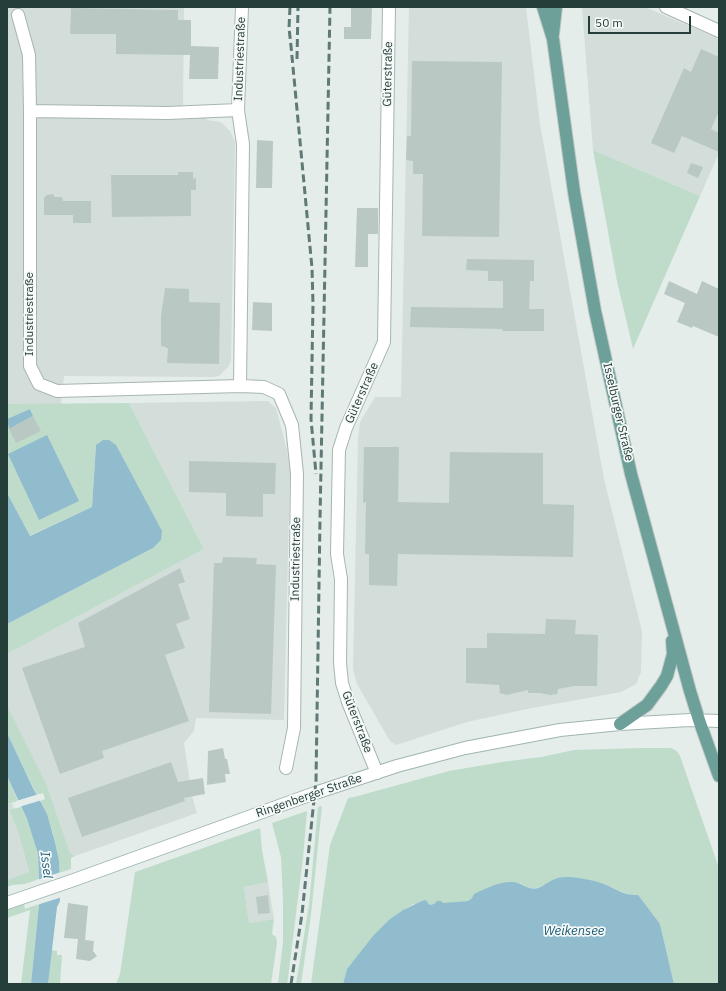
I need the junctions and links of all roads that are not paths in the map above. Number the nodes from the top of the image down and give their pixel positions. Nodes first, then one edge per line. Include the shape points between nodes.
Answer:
1 (242, 7) edge
2 (389, 7) edge
3 (542, 7) edge
4 (556, 7) edge
5 (666, 7) edge
6 (18, 14) dead end
7 (719, 31) edge
8 (553, 39) junction
9 (238, 110) junction
10 (30, 111) junction
11 (240, 386) junction
12 (670, 616) junction
13 (699, 720) junction
14 (719, 721) edge
15 (620, 724) junction
16 (286, 768) dead end
17 (377, 773) junction
18 (719, 776) edge
19 (7, 903) edge

1 - 9 street, Industriestraße
2 - 17 street, Güterstraße via 384,342 346,428 340,450 337,554 341,578 342,683
3 - 8 main road, Isselburger Straße
4 - 8 main road, Isselburger Straße
5 - 7 street
6 - 10 street, Industriestraße via 29,55
8 - 12 main road, Isselburger Straße via 574,192 595,311 631,474
9 - 10 street, Industriestraße
9 - 11 street, Industriestraße via 243,144
10 - 11 street, Industriestraße via 30,366 39,384 57,390
11 - 16 street, Industriestraße via 264,387 280,394 292,425 297,474 294,728
12 - 13 main road, Isselburger Straße
12 - 15 main road, Ringenberger Straße via 673,654 668,676 647,705
13 - 14 street, Ringenberger Straße
13 - 15 street, Ringenberger Straße
13 - 18 main road, Isselburger Straße
15 - 17 street, Ringenberger Straße via 560,730 465,748
17 - 19 street, Ringenberger Straße

